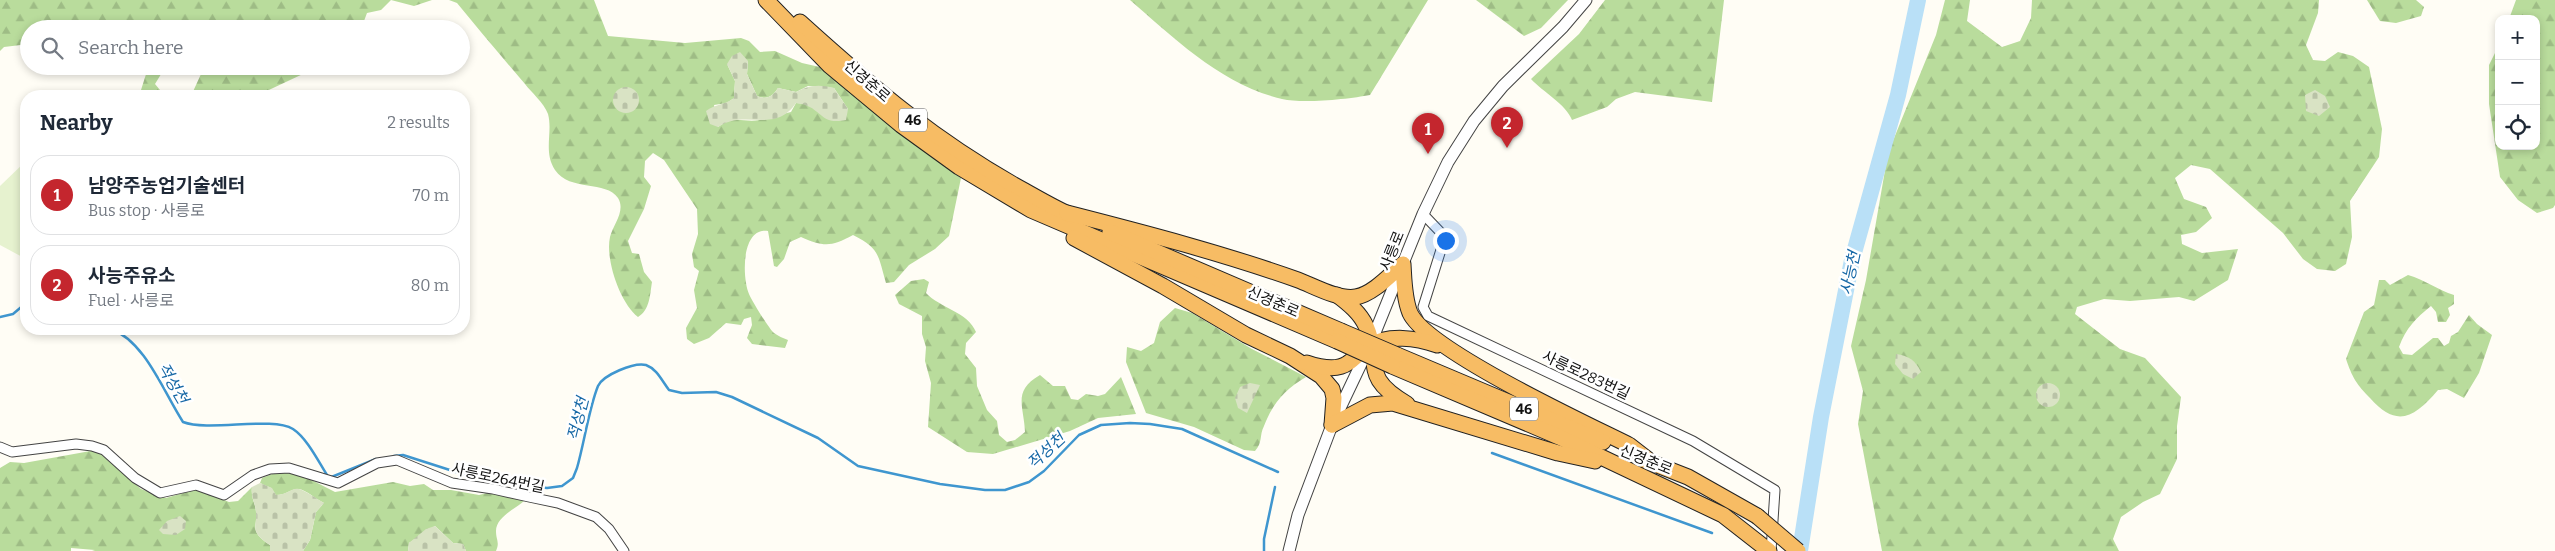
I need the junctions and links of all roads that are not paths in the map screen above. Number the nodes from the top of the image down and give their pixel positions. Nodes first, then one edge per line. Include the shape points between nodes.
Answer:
1 (766, 0) edge
2 (780, 0) edge
3 (1586, 0) edge
4 (1031, 210) junction
5 (1067, 213) junction
6 (1423, 214) junction
7 (1403, 264) junction
8 (1337, 295) junction
9 (1339, 336) junction
10 (1370, 345) junction
11 (1447, 349) junction
12 (1290, 356) junction
13 (1394, 361) junction
14 (1416, 409) junction
15 (1332, 425) junction
16 (0, 447) edge
17 (1651, 462) junction
18 (1617, 465) junction
19 (624, 551) edge
20 (1289, 551) edge
21 (1770, 551) edge
22 (1798, 551) edge

1 - 4 highway, 신경춘로 / 46 via 830,66 902,125 960,167
2 - 5 highway, 신경춘로 / 46 via 870,86 932,134 995,175
3 - 6 street, 사릉로 via 1563,27 1508,79 1474,121 1448,162
4 - 9 highway, 신경춘로 / 46
4 - 12 highway via 1246,335
5 - 8 highway via 1251,263
5 - 9 highway, 신경춘로 / 46
6 - 7 street, 사릉로
6 - 21 street, 사릉로283번길 via 1445,237 1424,307 1428,316 1693,441 1775,490
7 - 8 highway via 1369,292 1356,297
7 - 10 street, 사릉로
7 - 11 highway via 1406,300 1411,314
8 - 10 highway via 1359,315
9 - 13 highway, 신경춘로 / 46, bridge
10 - 11 highway via 1406,338 1420,339
10 - 12 highway via 1347,364 1338,367 1318,366
10 - 14 highway via 1379,382 1388,392
10 - 15 street, 사릉로
11 - 17 highway via 1629,445
12 - 15 highway via 1321,376 1332,389
13 - 17 highway, 신경춘로 / 46
13 - 18 highway, 신경춘로 / 46
14 - 15 highway via 1380,403 1358,410
14 - 18 highway via 1558,453
15 - 20 street, 사릉로 via 1298,515
16 - 19 street, 사릉로264번길 via 12,452 76,444 92,446 104,450 144,485 165,494 196,485 224,495 253,475 283,468 338,483 377,463 397,460 452,484 553,502 596,518 609,529
17 - 22 highway, 신경춘로 / 46, bridge via 1697,481 1757,516
18 - 21 highway, 신경춘로 / 46 via 1723,515

